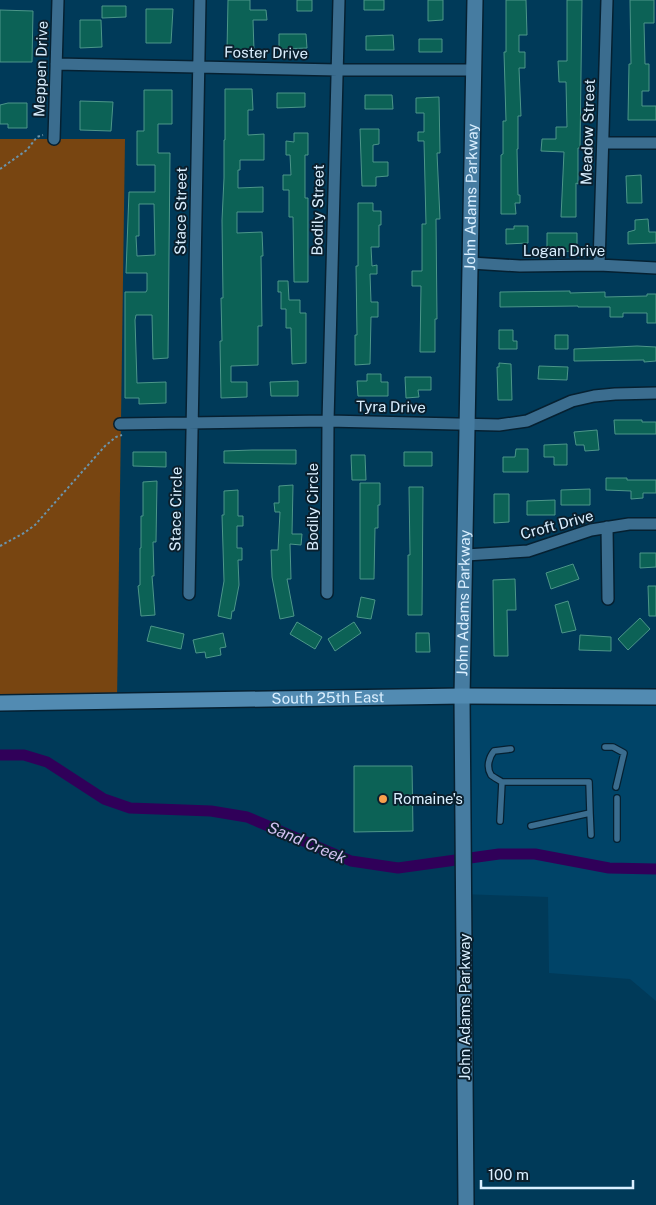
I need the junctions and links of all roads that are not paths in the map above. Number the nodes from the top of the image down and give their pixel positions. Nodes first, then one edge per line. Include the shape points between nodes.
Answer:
1 (58, 0) edge
2 (200, 0) edge
3 (338, 0) edge
4 (476, 0) edge
5 (607, 0) edge
6 (56, 64) junction
7 (199, 67) junction
8 (338, 70) junction
9 (474, 70) junction
10 (48, 137) road end
11 (656, 142) edge
12 (603, 143) junction
13 (471, 263) junction
14 (599, 265) junction
15 (656, 268) edge
16 (656, 393) edge
17 (328, 421) junction
18 (192, 424) junction
19 (468, 424) junction
20 (121, 430) road end
21 (656, 524) edge
22 (607, 527) junction
23 (466, 555) junction
24 (327, 593) dead end
25 (190, 594) dead end
26 (608, 599) dead end
27 (462, 696) junction
28 (656, 697) edge
29 (0, 703) edge
30 (606, 747) dead end
31 (511, 749) dead end
32 (502, 782) junction
33 (616, 787) dead end
34 (617, 798) dead end
35 (590, 813) junction
36 (500, 821) dead end
37 (531, 826) dead end
38 (591, 835) dead end
39 (617, 839) dead end
40 (466, 1205) edge

1 - 6 street, Meppen Drive
2 - 7 street, Stace Street
3 - 8 street, Bodily Street
4 - 9 street, John Adams Parkway
5 - 12 street, Meadow Street
6 - 7 street, Foster Drive
6 - 10 street, Meppen Drive
7 - 8 street, Foster Drive
7 - 18 street, Stace Street
8 - 9 street, Foster Drive
8 - 17 street, Bodily Street
9 - 13 street, John Adams Parkway
11 - 12 street
12 - 14 street, Meadow Street
13 - 14 street, Logan Drive
13 - 19 street, John Adams Parkway
14 - 15 street, Logan Drive
16 - 19 street, Tyra Drive via 615,394 572,401 513,424
17 - 18 street, Tyra Drive
17 - 19 street, Tyra Drive
17 - 24 street, Bodily Circle
18 - 20 street, Tyra Drive
18 - 25 street, Stace Circle
19 - 23 street, John Adams Parkway
21 - 22 street, Croft Drive
22 - 23 street, Croft Drive via 528,551
22 - 26 street
23 - 27 street, John Adams Parkway
27 - 28 main road, South 25th East
27 - 29 main road, South 25th East
27 - 40 street, John Adams Parkway
30 - 33 lane via 624,753
31 - 32 lane via 494,751 489,756 491,775
32 - 35 lane via 589,782
32 - 36 lane
34 - 39 lane
35 - 37 lane
35 - 38 lane

